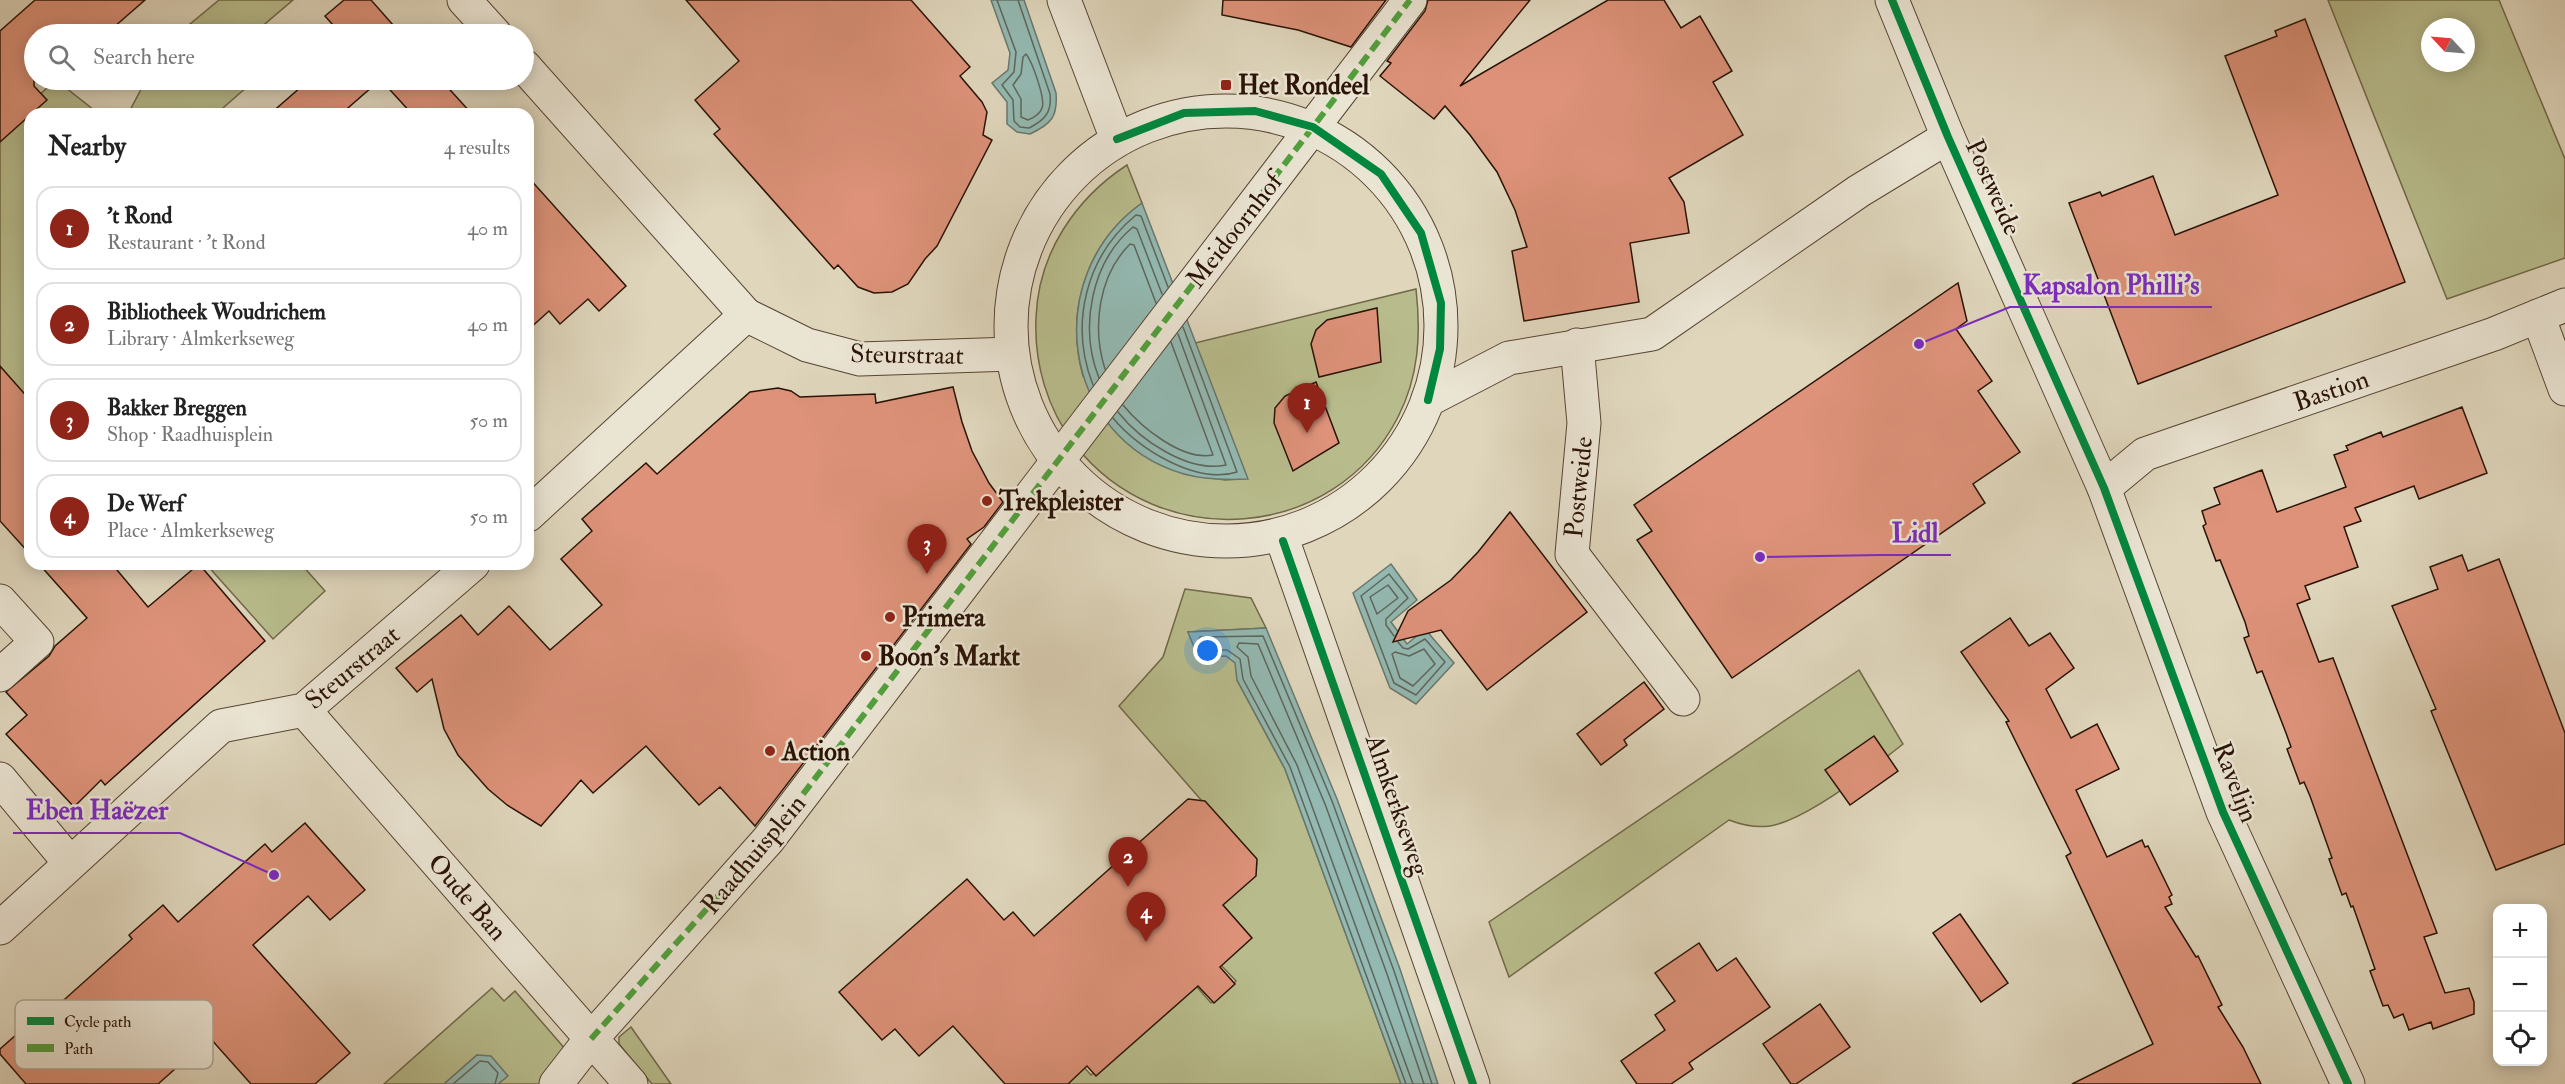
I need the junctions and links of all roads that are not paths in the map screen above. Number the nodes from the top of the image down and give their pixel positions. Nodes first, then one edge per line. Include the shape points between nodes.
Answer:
1 (465, 0) edge
2 (1064, 0) edge
3 (1410, 0) edge
4 (1892, 0) edge
5 (486, 24) edge
6 (534, 77) edge
7 (1313, 127) junction
8 (1948, 137) junction
9 (1117, 139) junction
10 (2551, 311) edge
11 (746, 315) junction
12 (1577, 345) junction
13 (1012, 354) junction
14 (2565, 389) edge
15 (1428, 400) junction
16 (1058, 460) junction
17 (2104, 488) junction
18 (534, 509) edge
19 (1283, 541) junction
20 (466, 570) edge
21 (0, 601) edge
22 (0, 675) edge
23 (1683, 699) dead end
24 (304, 710) junction
25 (0, 779) edge
26 (70, 863) junction
27 (0, 928) edge
28 (591, 1039) junction
29 (556, 1084) edge
30 (631, 1084) edge
31 (1473, 1084) edge
32 (2348, 1084) edge

1 - 5 street
2 - 9 street
3 - 7 street, Meidoornhof
4 - 8 street, Postweide
6 - 11 street
7 - 9 street via 1255,111 1184,113
7 - 15 street via 1381,174 1421,233 1441,303 1440,349
7 - 16 street, Meidoornhof
8 - 12 street, Postweide via 1859,191 1652,334
8 - 17 street, Postweide
9 - 13 street via 1068,178 1032,231 1013,291
10 - 14 street
10 - 17 street, Bastion via 2145,454
11 - 13 street, Steurstraat via 807,345 860,359
11 - 18 street
12 - 15 street, Postweide via 1509,358
12 - 23 street, Postweide via 1584,423 1572,554
13 - 16 street via 1028,412
15 - 19 street via 1414,431 1378,479 1329,515
16 - 19 street via 1102,503 1155,530 1213,542
16 - 28 street, Raadhuisplein via 768,840
17 - 32 street, Ravelijn via 2223,812
19 - 31 street, Almkerkseweg
20 - 24 street, Steurstraat
21 - 22 street via 37,642
24 - 26 street, Steurstraat via 221,726
24 - 28 street, Oude Ban
25 - 26 street
26 - 27 street, Steurstraat
28 - 29 street, Raadhuisplein
28 - 30 street, Oude Ban

